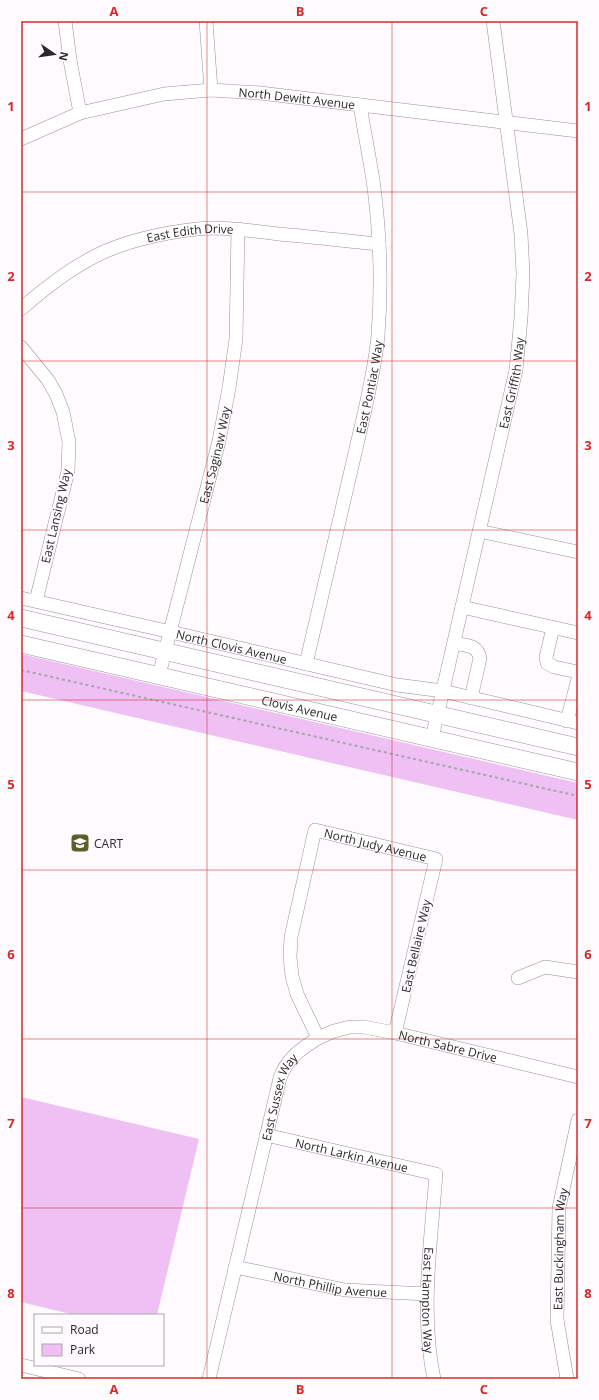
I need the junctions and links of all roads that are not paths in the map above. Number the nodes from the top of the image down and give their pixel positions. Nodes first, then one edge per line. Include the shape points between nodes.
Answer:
1 (65, 21) edge
2 (206, 21) edge
3 (493, 21) edge
4 (211, 90) junction
5 (360, 105) junction
6 (80, 113) junction
7 (506, 122) junction
8 (578, 131) edge
9 (21, 138) edge
10 (238, 229) junction
11 (379, 244) junction
12 (21, 309) edge
13 (21, 347) edge
14 (479, 531) junction
15 (578, 552) edge
16 (21, 598) edge
17 (36, 601) junction
18 (462, 607) junction
19 (21, 618) edge
20 (553, 628) junction
21 (171, 632) junction
22 (578, 633) edge
23 (454, 643) junction
24 (21, 644) edge
25 (166, 651) junction
26 (306, 664) junction
27 (578, 672) edge
28 (159, 675) junction
29 (578, 679) edge
30 (443, 691) junction
31 (471, 698) junction
32 (438, 714) junction
33 (573, 722) edge
34 (432, 738) junction
35 (578, 746) edge
36 (578, 772) edge
37 (436, 859) joint
38 (578, 972) edge
39 (518, 978) dead end
40 (395, 1033) junction
41 (318, 1038) junction
42 (578, 1077) edge
43 (578, 1120) edge
44 (266, 1135) junction
45 (436, 1174) joint
46 (235, 1267) junction
47 (427, 1294) junction
48 (21, 1365) edge
49 (79, 1379) edge
50 (209, 1379) edge
51 (434, 1379) edge
52 (567, 1379) edge

1 - 6 street
2 - 4 street
3 - 7 street, East Griffith Way
4 - 5 street, North Dewitt Avenue
4 - 6 street, North Dewitt Avenue via 164,94
5 - 7 street, North Dewitt Avenue
5 - 11 street, East Pontiac Way via 373,181
6 - 9 street, North Dewitt Avenue
7 - 8 street, North Dewitt Avenue
7 - 14 street, East Griffith Way via 521,234 521,318 516,370
10 - 11 street, East Edith Drive
10 - 12 street, East Edith Drive via 209,228 180,232 144,239 106,251 45,288
10 - 21 street, East Saginaw Way via 236,340 230,388
11 - 26 street, East Pontiac Way via 378,337 372,372
13 - 17 street, East Lansing Way via 56,394 63,412 68,442 68,471
14 - 15 street
14 - 18 street, East Griffith Way
16 - 17 street, North Clovis Avenue
17 - 21 street, North Clovis Avenue
18 - 20 street
18 - 23 street, East Griffith Way
19 - 25 main road, Clovis Avenue
20 - 22 street
20 - 27 street via 547,663
21 - 25 street, East Saginaw Way
21 - 26 street, North Clovis Avenue
23 - 30 street, East Griffith Way
23 - 31 street via 479,651 480,658
24 - 28 main road, Clovis Avenue
25 - 28 street, East Saginaw Way
25 - 32 main road, Clovis Avenue
26 - 30 street, North Clovis Avenue via 397,685
28 - 34 main road, Clovis Avenue
29 - 33 street
30 - 31 street, North Clovis Avenue
30 - 32 street, East Griffith Way
31 - 33 street, North Clovis Avenue
32 - 34 street, East Griffith Way
32 - 35 main road, Clovis Avenue
34 - 36 main road, Clovis Avenue
37 - 40 street, East Bellaire Way
37 - 41 street, North Judy Avenue via 315,830 291,937 290,957 296,994
38 - 39 street via 545,967
40 - 41 street, North Sabre Drive via 364,1026 334,1031
40 - 42 street, North Sabre Drive
41 - 44 street, East Sussex Way via 299,1050 283,1070
43 - 52 street, East Buckingham Way via 558,1208 557,1320
44 - 45 street, North Larkin Avenue
44 - 46 street, East Sussex Way
45 - 47 street, East Hampton Way
46 - 47 street, North Phillip Avenue via 345,1290
46 - 50 street, East Sussex Way
47 - 51 street, East Hampton Way
48 - 49 street

